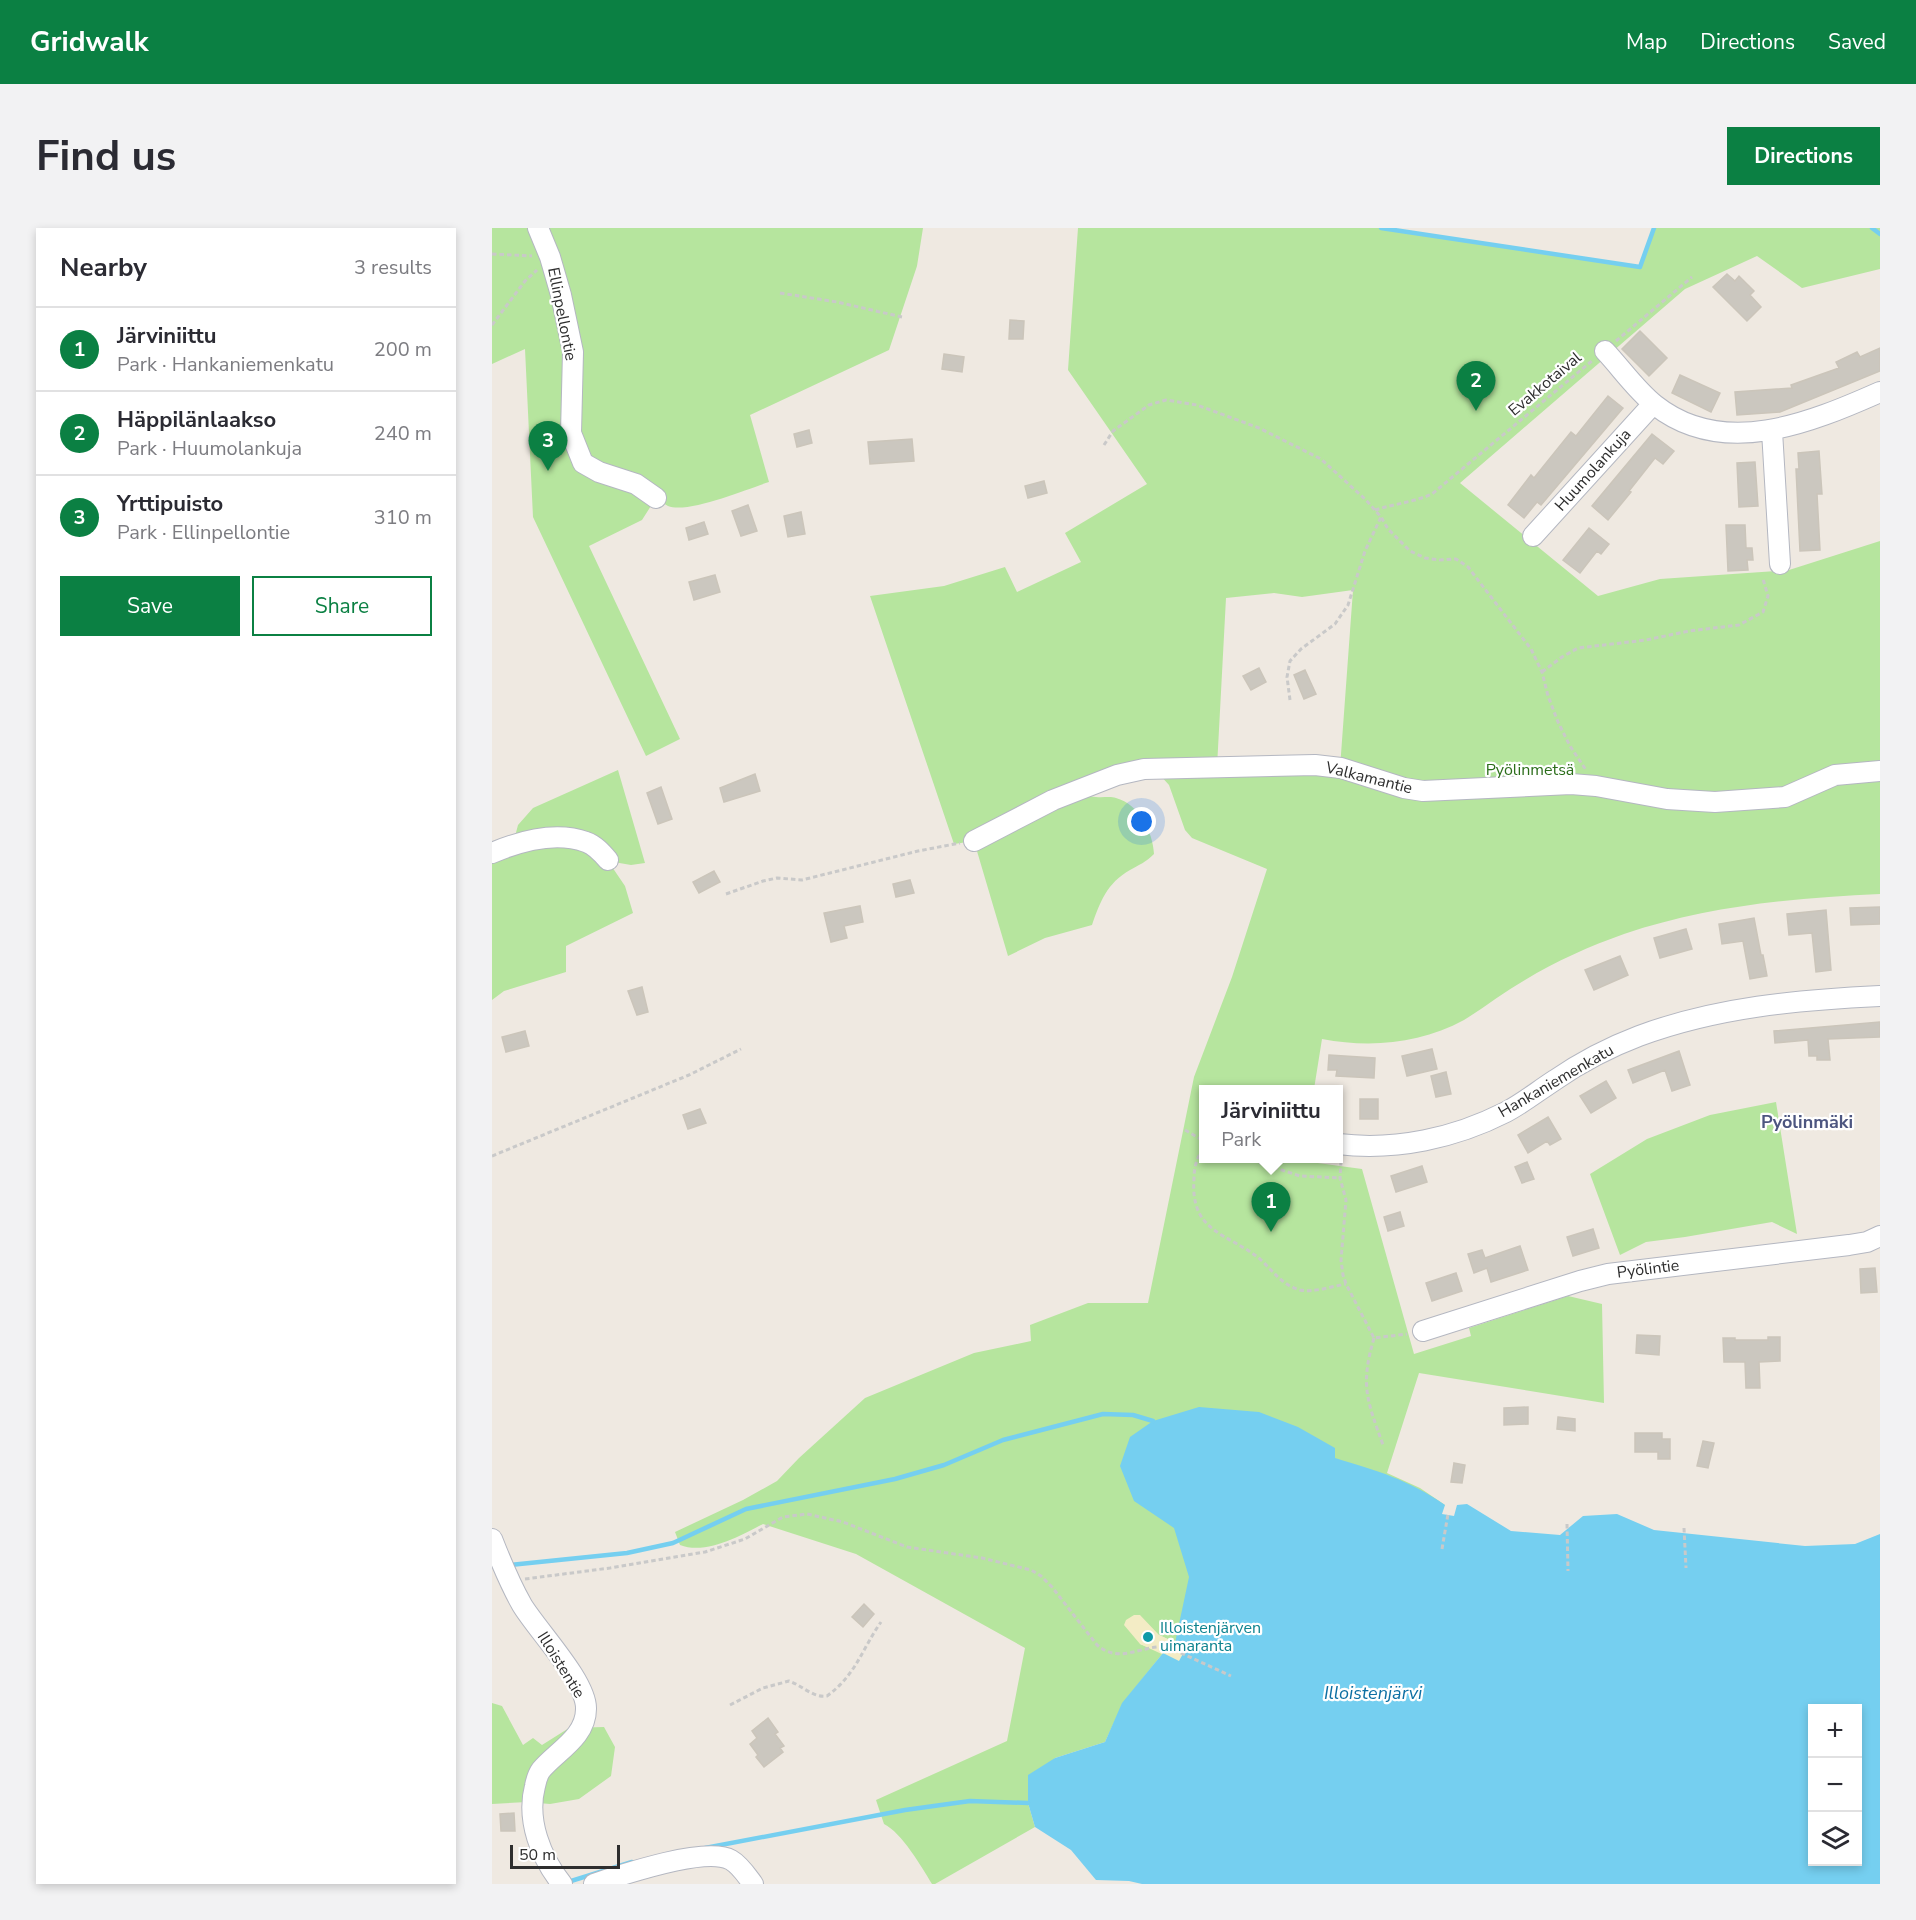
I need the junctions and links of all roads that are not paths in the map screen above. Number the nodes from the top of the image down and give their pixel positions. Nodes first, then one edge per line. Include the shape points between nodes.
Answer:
1 (538, 228) edge
2 (1605, 351) road end
3 (1880, 392) edge
4 (1653, 404) junction
5 (1772, 431) junction
6 (656, 498) dead end
7 (1533, 536) dead end
8 (1780, 564) dead end
9 (1880, 771) edge
10 (974, 841) road end
11 (492, 853) edge
12 (608, 860) dead end
13 (1880, 996) edge
14 (1343, 1153) edge
15 (1880, 1236) edge
16 (1418, 1332) road end
17 (492, 1539) edge
18 (562, 1884) edge
19 (594, 1884) edge
20 (753, 1884) edge

1 - 6 street, Ellinpellontie via 561,295 573,352 571,433 583,463 636,484
2 - 4 street
3 - 5 street
4 - 5 street via 1683,422 1708,430 1748,434
4 - 7 street, Huumolankuja
5 - 8 street
9 - 10 street, Valkamantie via 1835,775 1785,796 1724,802 1666,799 1571,784 1423,791 1341,768 1315,765 1144,769 1117,775 1053,800
11 - 12 street via 513,844 568,838 587,842
13 - 14 street, Hankaniemenkatu via 1710,1014 1605,1051 1505,1112 1446,1136
15 - 16 street, Pyölintie via 1849,1245 1608,1274
17 - 18 street, Illoistentie via 523,1608 579,1687 586,1709 578,1734 539,1772 532,1796 537,1836
19 - 20 street via 627,1872 719,1856 731,1860

